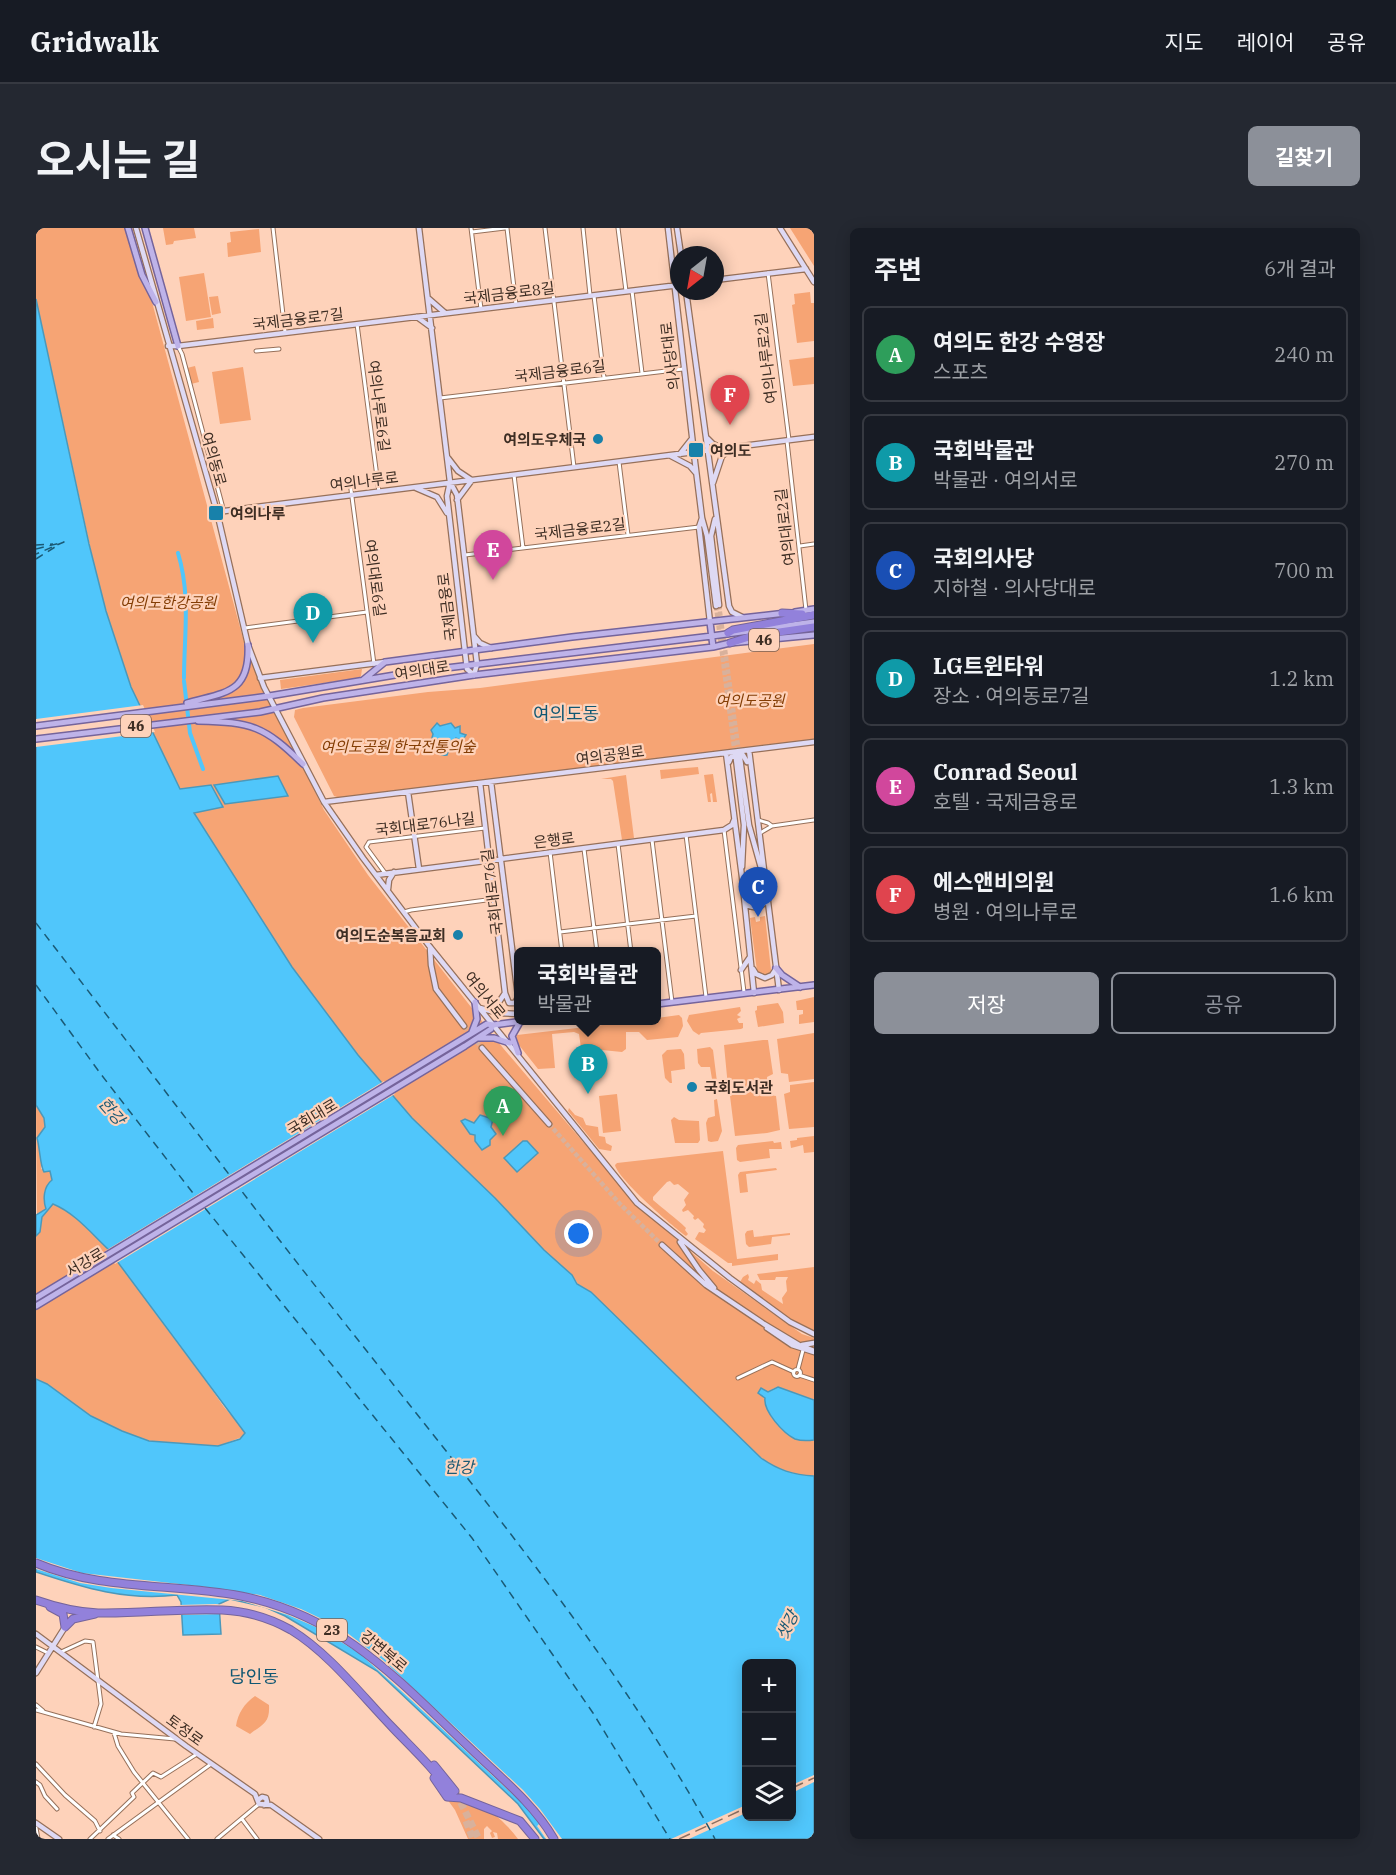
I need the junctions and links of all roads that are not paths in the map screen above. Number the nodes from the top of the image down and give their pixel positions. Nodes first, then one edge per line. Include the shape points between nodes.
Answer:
1 (136, 228) edge
2 (145, 228) edge
3 (273, 228) edge
4 (419, 228) edge
5 (506, 228) edge
6 (545, 228) edge
7 (583, 228) edge
8 (618, 228) edge
9 (668, 228) edge
10 (677, 228) edge
11 (780, 228) edge
12 (471, 230) edge
13 (129, 231) edge
14 (671, 246) edge
15 (680, 246) edge
16 (806, 268) junction
17 (768, 273) junction
18 (724, 279) edge
19 (814, 282) edge
20 (670, 286) edge
21 (626, 291) junction
22 (632, 291) junction
23 (592, 295) junction
24 (428, 297) junction
25 (554, 300) junction
26 (677, 300) edge
27 (687, 300) edge
28 (156, 302) junction
29 (516, 305) junction
30 (481, 309) junction
31 (445, 313) junction
32 (430, 315) junction
33 (415, 316) junction
34 (357, 324) junction
35 (432, 328) junction
36 (285, 332) junction
37 (168, 346) junction
38 (178, 346) junction
39 (279, 349) dead end
40 (256, 351) dead end
41 (683, 369) junction
42 (642, 373) junction
43 (604, 378) junction
44 (564, 383) junction
45 (440, 398) junction
46 (706, 436) junction
47 (814, 437) edge
48 (692, 438) junction
49 (788, 440) junction
50 (733, 448) junction
51 (724, 449) junction
52 (708, 451) junction
53 (694, 453) junction
54 (680, 454) junction
55 (669, 456) junction
56 (447, 457) junction
57 (619, 462) junction
58 (574, 468) junction
59 (696, 473) junction
60 (514, 475) junction
61 (472, 480) junction
62 (350, 482) dead end
63 (450, 483) junction
64 (413, 487) junction
65 (712, 487) junction
66 (379, 492) junction
67 (352, 495) junction
68 (458, 500) junction
69 (217, 512) junction
70 (224, 512) junction
71 (449, 516) junction
72 (716, 516) junction
73 (702, 518) junction
74 (699, 526) junction
75 (628, 535) junction
76 (814, 544) edge
77 (800, 546) junction
78 (523, 548) junction
79 (464, 555) junction
80 (814, 609) edge
81 (806, 610) junction
82 (367, 612) junction
83 (782, 613) junction
84 (814, 615) edge
85 (744, 618) junction
86 (710, 622) junction
87 (814, 622) edge
88 (814, 627) edge
89 (245, 628) junction
90 (728, 633) junction
91 (814, 635) edge
92 (474, 636) junction
93 (712, 636) junction
94 (730, 643) junction
95 (248, 645) junction
96 (713, 647) junction
97 (491, 648) junction
98 (476, 651) junction
99 (465, 652) junction
100 (385, 662) junction
101 (374, 664) junction
102 (477, 664) junction
103 (467, 666) junction
104 (474, 675) junction
105 (260, 678) junction
106 (362, 681) junction
107 (269, 696) junction
108 (170, 709) junction
109 (275, 709) junction
110 (178, 721) junction
111 (36, 726) edge
112 (36, 739) edge
113 (814, 742) edge
114 (749, 750) junction
115 (726, 753) junction
116 (303, 764) junction
117 (753, 776) junction
118 (729, 778) junction
119 (491, 782) junction
120 (480, 783) junction
121 (408, 792) junction
122 (324, 802) junction
123 (734, 820) junction
124 (758, 820) junction
125 (814, 820) edge
126 (773, 826) junction
127 (485, 828) junction
128 (724, 830) junction
129 (760, 833) junction
130 (686, 835) junction
131 (414, 837) junction
132 (498, 837) junction
133 (736, 838) junction
134 (487, 839) junction
135 (652, 840) junction
136 (618, 844) junction
137 (584, 848) junction
138 (550, 852) junction
139 (500, 859) junction
140 (489, 860) junction
141 (419, 869) junction
142 (394, 872) junction
143 (385, 873) junction
144 (375, 874) junction
145 (742, 877) junction
146 (764, 879) junction
147 (503, 881) junction
148 (492, 883) junction
149 (389, 892) junction
150 (494, 899) junction
151 (744, 899) junction
152 (767, 900) junction
153 (404, 912) junction
154 (696, 916) junction
155 (662, 920) junction
156 (628, 924) junction
157 (594, 928) junction
158 (560, 932) junction
159 (430, 947) junction
160 (562, 947) edge
161 (596, 947) edge
162 (631, 947) edge
163 (750, 957) junction
164 (751, 967) junction
165 (776, 968) junction
166 (514, 970) edge
167 (741, 970) junction
168 (814, 985) edge
169 (800, 987) junction
170 (779, 990) junction
171 (505, 993) junction
172 (754, 993) junction
173 (744, 994) junction
174 (706, 998) junction
175 (672, 1002) junction
176 (514, 1003) edge
177 (661, 1003) edge
178 (477, 1005) junction
179 (486, 1010) junction
180 (514, 1013) edge
181 (514, 1023) edge
182 (493, 1025) junction
183 (518, 1025) edge
184 (464, 1026) tunnel mouth
185 (470, 1035) junction
186 (476, 1039) junction
187 (463, 1043) junction
188 (510, 1043) junction
189 (482, 1048) tunnel mouth
190 (518, 1053) junction
191 (549, 1124) tunnel mouth
192 (145, 1236) junction
193 (677, 1237) junction
194 (662, 1245) tunnel mouth
195 (716, 1290) junction
196 (36, 1298) edge
197 (36, 1306) edge
198 (764, 1324) junction
199 (814, 1334) edge
200 (814, 1343) edge
201 (799, 1345) junction
202 (802, 1352) junction
203 (814, 1352) edge
204 (799, 1371) junction
205 (738, 1378) dead end
206 (814, 1380) edge
207 (36, 1563) edge
208 (38, 1601) edge
209 (98, 1613) junction
210 (65, 1627) junction
211 (36, 1634) edge
212 (52, 1646) junction
213 (36, 1647) edge
214 (48, 1653) junction
215 (61, 1653) junction
216 (36, 1673) edge
217 (97, 1680) junction
218 (358, 1691) junction
219 (36, 1705) edge
220 (36, 1710) edge
221 (45, 1712) junction
222 (94, 1727) junction
223 (114, 1733) junction
224 (177, 1739) junction
225 (197, 1754) junction
226 (211, 1763) junction
227 (36, 1764) edge
228 (36, 1782) edge
229 (143, 1784) junction
230 (452, 1792) tunnel mouth
231 (159, 1802) junction
232 (264, 1802) junction
233 (57, 1809) dead end
234 (242, 1819) junction
235 (36, 1822) edge
236 (36, 1828) edge
237 (100, 1831) junction
238 (113, 1835) junction
239 (38, 1839) edge
240 (59, 1839) edge
241 (90, 1839) edge
242 (108, 1839) edge
243 (119, 1839) edge
244 (188, 1839) edge
245 (217, 1839) edge
246 (257, 1839) edge
247 (319, 1839) edge
248 (535, 1839) edge
249 (554, 1839) edge

1 - 28 main road, 여의동로
2 - 38 main road
3 - 36 street
4 - 24 main road, 국제금융로
5 - 12 street
5 - 29 street
6 - 25 street
7 - 23 street
8 - 21 street
9 - 14 main road, 의사당대로
10 - 15 main road
11 - 16 main road
12 - 30 street
13 - 28 main road via 142,275
16 - 17 main road
16 - 19 main road
17 - 18 main road
17 - 49 street, 여의나루로2길
20 - 22 main road, 국제금융로8길
21 - 22 main road, 국제금융로8길
21 - 23 main road, 국제금융로8길
22 - 42 street
23 - 25 main road, 국제금융로8길
23 - 43 street
24 - 31 main road
24 - 32 main road, 국제금융로
25 - 29 main road, 국제금융로8길
25 - 44 street
26 - 41 main road, 의사당대로
27 - 46 main road, 의사당대로
28 - 37 main road, 여의동로
29 - 30 main road, 국제금융로8길
30 - 31 main road, 국제금융로8길
31 - 32 main road, 국제금융로8길
32 - 33 main road, 국제금융로7길
32 - 35 main road, 국제금융로
33 - 34 main road, 국제금융로7길
33 - 35 main road
34 - 36 main road, 국제금융로7길
34 - 66 street, 여의나루로6길
35 - 45 main road, 국제금융로
36 - 38 main road, 국제금융로7길
37 - 38 main road, 국제금융로7길
37 - 69 main road, 여의동로
38 - 70 street
39 - 40 street
41 - 42 street, 국제금융로6길
41 - 48 main road, 의사당대로
42 - 43 street, 국제금융로6길
43 - 44 street, 국제금융로6길
44 - 45 street, 국제금융로6길
44 - 58 street
45 - 56 main road, 국제금융로
46 - 51 main road
46 - 52 main road, 의사당대로
47 - 49 main road, 여의나루로
48 - 53 main road, 의사당대로
48 - 54 main road
49 - 50 main road, 여의나루로
49 - 77 street, 여의대로2길
50 - 51 main road, 여의나루로
50 - 65 main road via 722,456
51 - 52 main road, 여의나루로
52 - 53 main road, 여의나루로
52 - 65 main road, 의사당대로
53 - 54 main road, 여의나루로
53 - 59 main road, 의사당대로
54 - 55 main road, 여의나루로
55 - 57 main road, 여의나루로
55 - 59 main road
56 - 61 main road
56 - 63 main road, 국제금융로
57 - 58 main road, 여의나루로
57 - 75 street
58 - 60 main road, 여의나루로
59 - 73 main road, 의사당대로
60 - 61 main road, 여의나루로
60 - 78 street
61 - 63 main road, 여의나루로
61 - 68 main road
62 - 67 street, 여의대로6길
63 - 64 main road, 여의나루로
63 - 68 main road, 국제금융로
63 - 71 main road, 국제금융로
64 - 66 main road, 여의나루로
64 - 71 main road via 437,497
65 - 72 main road, 의사당대로
66 - 67 main road, 여의나루로
67 - 70 main road, 여의나루로
67 - 82 street, 여의대로6길
68 - 79 main road, 국제금융로
69 - 70 main road, 여의나루로
69 - 89 main road, 여의동로
71 - 99 main road, 국제금융로
72 - 73 main road, 의사당대로 via 711,536 718,605
72 - 85 main road, 의사당대로 via 729,606
73 - 74 main road, 의사당대로
74 - 75 street, 국제금융로2길
74 - 86 main road, 의사당대로
75 - 78 street, 국제금융로2길
76 - 77 street
77 - 81 street, 여의대로2길
78 - 79 street, 국제금융로2길
79 - 92 main road, 국제금융로
80 - 81 main road, 여의대로 / 46
81 - 83 main road, 여의대로 / 46
82 - 89 street
82 - 101 street, 여의대로6길
83 - 84 highway
83 - 85 main road, 여의대로 / 46
84 - 90 highway
85 - 86 main road, 여의대로 / 46
86 - 93 main road, 의사당대로
86 - 97 main road, 여의대로 / 46
87 - 90 main road, 여의대로
88 - 94 highway
89 - 95 main road, 여의동로
90 - 93 main road, 여의대로
91 - 94 main road, 여의대로 / 46
92 - 97 main road
92 - 98 main road, 국제금융로
93 - 96 main road, 의사당대로
93 - 102 main road, 여의대로
94 - 96 main road, 여의대로 / 46
95 - 105 main road, 여의동로
95 - 108 main road, 46 via 245,674 230,690
96 - 104 main road, 여의대로 / 46
97 - 98 main road, 여의대로 / 46
98 - 99 main road, 여의대로 / 46
98 - 102 main road, 국제금융로
99 - 100 main road, 여의대로 / 46
99 - 103 main road, 국제금융로
100 - 101 main road, 여의대로
100 - 106 main road, 여의대로
101 - 105 main road, 여의대로
102 - 103 main road, 여의대로
102 - 104 main road, 국제금융로
103 - 104 main road, 국제금융로
103 - 106 main road, 여의대로
104 - 109 main road, 여의대로 / 46
105 - 107 main road, 여의동로
106 - 107 main road, 여의대로 / 46
107 - 108 main road, 여의대로 / 46
107 - 109 main road, 여의서로
108 - 111 main road, 여의대로 / 46
109 - 110 main road, 여의대로 / 46
109 - 116 main road, 여의서로
110 - 112 main road, 여의대로 / 46
110 - 116 main road, 46 via 252,726 277,739
113 - 114 main road, 여의공원로
114 - 115 main road, 여의공원로
114 - 117 main road
115 - 118 main road
115 - 119 main road, 여의공원로
116 - 122 main road, 여의서로
117 - 118 main road via 747,758 738,755 729,759
117 - 124 main road
118 - 123 main road
119 - 120 main road, 여의공원로
119 - 132 main road, 국회대로76길
120 - 121 main road, 여의공원로
120 - 127 main road, 국회대로76길
121 - 122 main road, 여의공원로
121 - 131 main road
122 - 144 main road, 여의서로
123 - 128 main road
123 - 133 main road
124 - 126 street
124 - 129 main road
125 - 126 street
126 - 129 street
127 - 131 street, 국회대로76나길
127 - 134 main road, 국회대로76길
128 - 130 main road, 은행로
128 - 133 main road
128 - 167 street
129 - 146 main road
130 - 135 main road, 은행로
130 - 154 street
131 - 141 main road
131 - 143 street, 국회대로76나길 via 369,842 366,847
132 - 134 main road
132 - 139 main road, 국회대로76길
133 - 145 main road
134 - 140 main road, 국회대로76길
135 - 136 main road, 은행로
135 - 155 street
136 - 137 main road, 은행로
136 - 156 street
137 - 138 main road, 은행로
137 - 157 street
138 - 139 main road, 은행로
138 - 158 street
139 - 140 main road, 은행로
139 - 147 main road, 국회대로76길
140 - 141 main road, 은행로
140 - 148 main road, 국회대로76길
141 - 142 main road, 은행로
142 - 143 main road, 은행로
142 - 149 main road
143 - 144 main road, 은행로
144 - 149 main road, 여의서로
145 - 146 main road via 744,825 738,759 749,825
145 - 151 main road
146 - 152 main road
147 - 148 main road via 496,875
147 - 166 main road, 국회대로76길
148 - 150 main road, 국회대로76길
149 - 153 main road, 여의서로
150 - 153 street
150 - 171 main road, 국회대로76길
151 - 152 main road via 752,908 761,907
151 - 163 main road
152 - 165 main road
153 - 159 main road, 여의서로
154 - 155 street
154 - 174 street
155 - 156 street
155 - 175 street
156 - 157 street
156 - 162 street
157 - 158 street
157 - 161 street
158 - 160 street
159 - 178 main road, 여의서로
159 - 184 main road via 436,989
163 - 164 main road
163 - 167 main road
164 - 165 main road via 756,975 765,978
164 - 172 main road
165 - 169 main road
165 - 170 main road
167 - 173 street
168 - 169 main road
169 - 170 main road
170 - 172 main road
171 - 176 main road, 국회대로76길
171 - 179 main road via 500,1002
172 - 173 main road
173 - 174 main road
174 - 175 main road
175 - 177 main road
178 - 179 main road
178 - 182 main road, 여의서로
178 - 185 main road via 477,1019
179 - 180 main road
181 - 182 main road, 국회대로
182 - 185 main road, 국회대로 via 486,1024
182 - 186 main road, 국회대로
182 - 188 main road, 여의서로
183 - 190 main road via 512,1036
185 - 187 main road, 국회대로
186 - 187 main road, 국회대로
186 - 188 main road via 494,1038
187 - 192 main road, 국회대로
188 - 190 main road, 여의서로
189 - 191 main road
190 - 193 main road, 여의서로 via 637,1203
192 - 196 main road, 서강로
192 - 197 main road, 서강로
193 - 195 main road
193 - 199 main road, 여의서로 via 790,1322
194 - 195 main road
195 - 198 main road
198 - 201 main road
198 - 202 main road
200 - 201 main road
201 - 203 main road
202 - 203 main road
202 - 204 street
204 - 205 street via 772,1362
204 - 206 street
207 - 249 highway, 강변북로 / 23 via 83,1578 240,1596 284,1607 326,1626 371,1656 405,1686 513,1789
208 - 209 highway, 23
208 - 210 highway via 63,1614
209 - 210 highway via 73,1619
209 - 218 highway, 23 via 211,1610 259,1617 301,1637
210 - 212 main road
211 - 212 main road, 토정로
212 - 214 main road
212 - 215 main road, 토정로
213 - 214 street
214 - 216 main road
215 - 217 main road, 토정로
215 - 217 street via 85,1641 93,1642
217 - 222 street via 102,1704
217 - 224 main road, 토정로
218 - 230 highway, 23 via 424,1753
218 - 248 highway via 447,1797 461,1797 520,1821
219 - 221 street
220 - 221 street
221 - 222 street
222 - 223 street
223 - 224 street
223 - 229 street
224 - 225 main road, 토정로
225 - 226 main road, 토정로
225 - 229 street via 161,1777 153,1773
226 - 231 street
226 - 232 main road, 토정로
227 - 237 street via 95,1821
228 - 233 street
229 - 231 street
229 - 237 street
231 - 238 street
231 - 244 street
232 - 234 street
232 - 247 main road
234 - 245 street
234 - 246 street
235 - 240 main road
236 - 239 street
237 - 241 street
238 - 242 street
238 - 243 street

